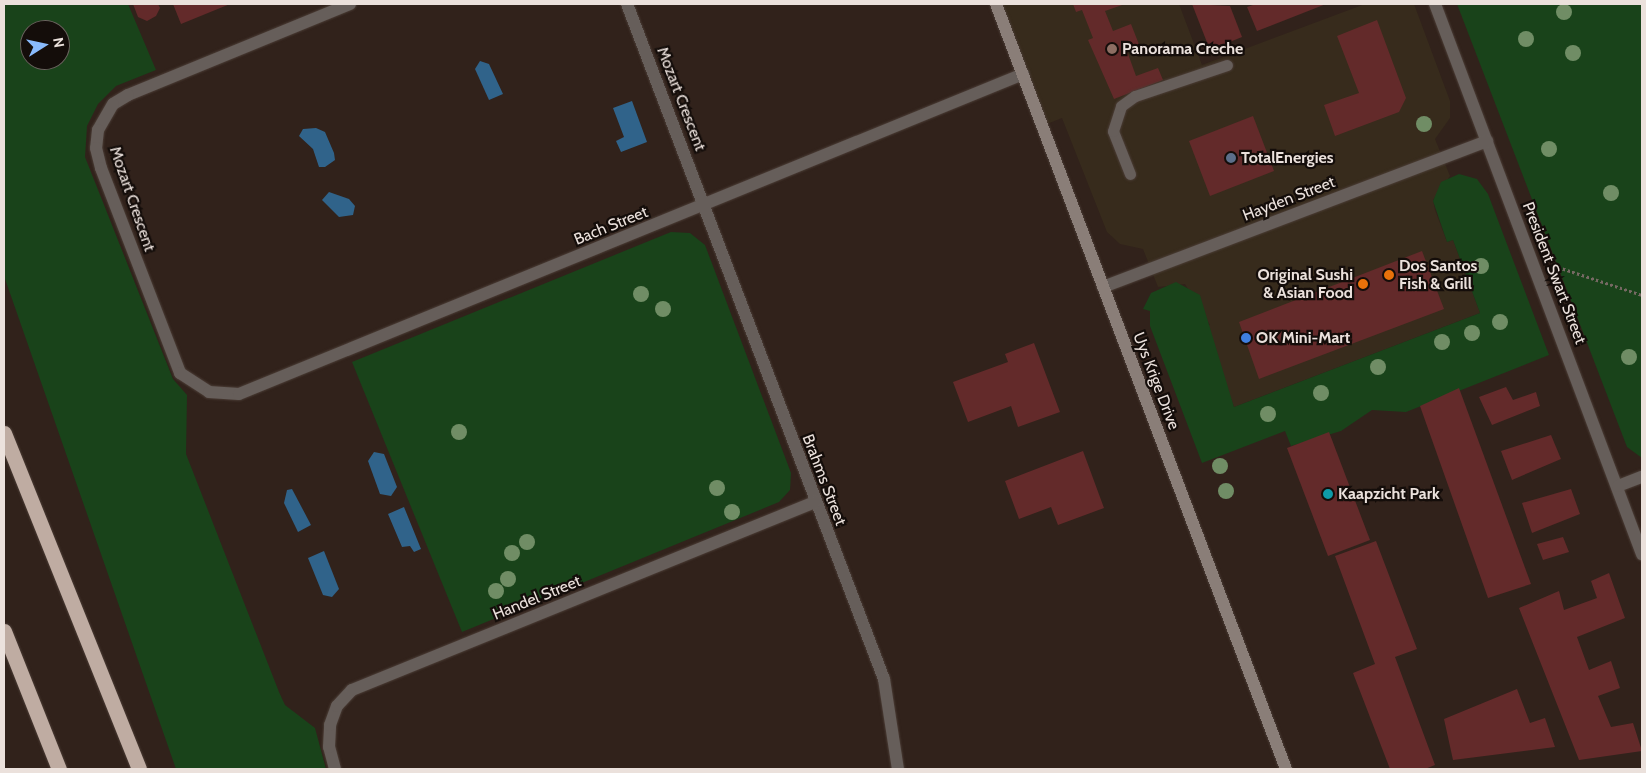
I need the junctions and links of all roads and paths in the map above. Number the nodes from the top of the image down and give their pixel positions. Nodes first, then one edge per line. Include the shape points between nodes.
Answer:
1 (350, 4) edge
2 (627, 4) edge
3 (996, 4) edge
4 (1435, 4) edge
5 (1227, 65) dead end
6 (1023, 74) junction
7 (1487, 141) junction
8 (1130, 174) dead end
9 (704, 206) junction
10 (1558, 267) dead end
11 (1103, 288) junction
12 (1642, 295) edge
13 (209, 392) joint
14 (4, 433) edge
15 (1642, 477) edge
16 (1618, 486) junction
17 (815, 502) junction
18 (1642, 554) edge
19 (4, 631) edge
20 (59, 769) edge
21 (139, 769) edge
22 (335, 769) edge
23 (898, 769) edge
24 (1286, 769) edge

1 - 13 street, Mozart Crescent via 128,95 108,109 98,130 96,148 101,168 180,373
2 - 9 street, Mozart Crescent
3 - 6 street, Uys Krige Drive
4 - 7 street, President Swart Street
5 - 8 lane via 1134,96 1121,106 1113,131
6 - 9 street, Bach Street
6 - 11 street, Uys Krige Drive
7 - 11 street, Hayden Street
7 - 16 street, President Swart Street
9 - 13 street, Bach Street via 239,394
9 - 17 street, Brahms Street
10 - 12 path
11 - 24 street, Uys Krige Drive
14 - 21 highway
15 - 16 street
16 - 18 street, President Swart Street
17 - 22 street, Handel Street via 352,690 337,706 330,726 328,748
17 - 23 street, Brahms Street via 884,679
19 - 20 highway

